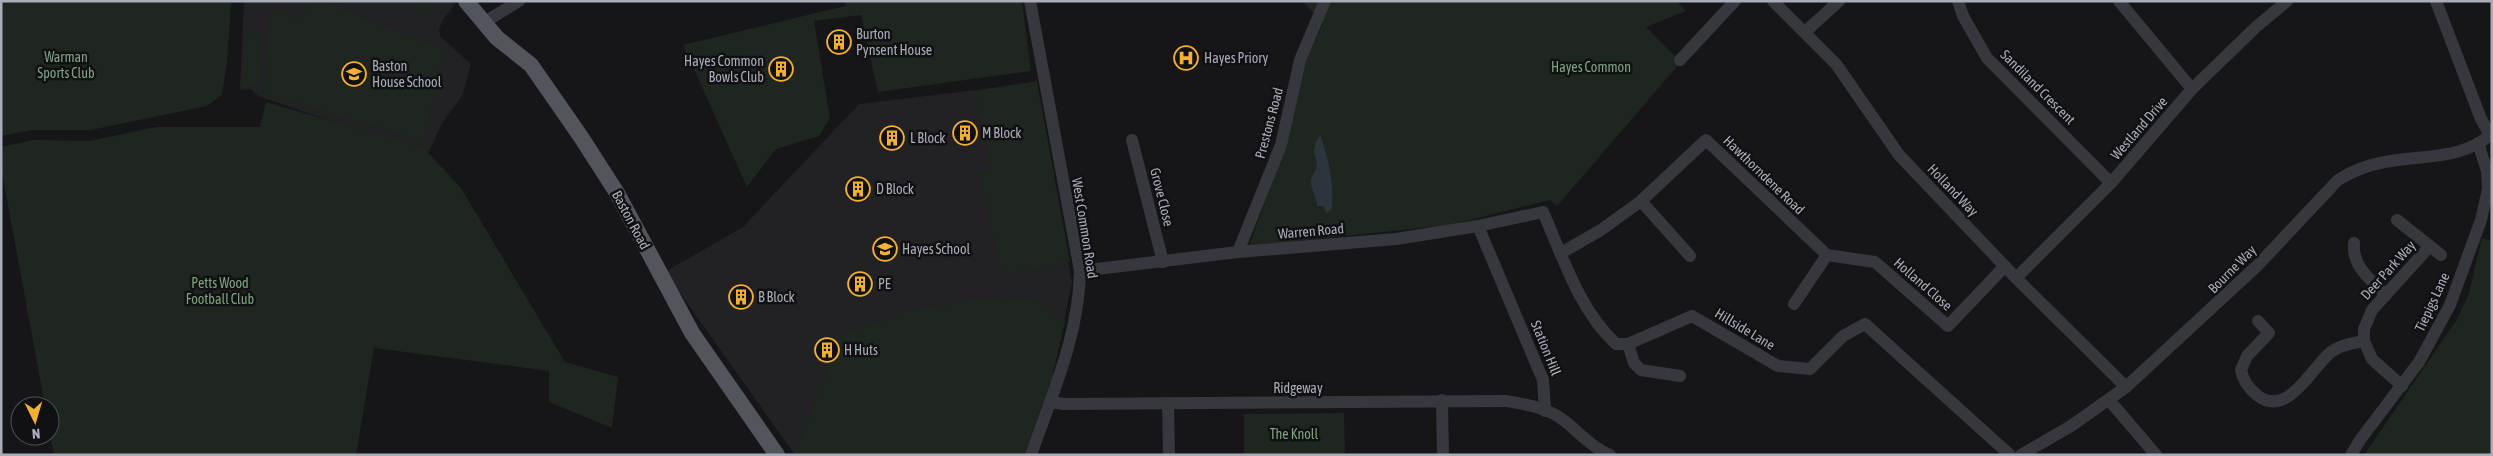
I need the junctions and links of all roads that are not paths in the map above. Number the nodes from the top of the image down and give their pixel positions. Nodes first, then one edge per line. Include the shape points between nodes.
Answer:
1 (466, 1) edge
2 (519, 1) edge
3 (1030, 1) edge
4 (1325, 1) edge
5 (1735, 1) edge
6 (1773, 1) edge
7 (1839, 1) edge
8 (1958, 1) edge
9 (2119, 1) edge
10 (2287, 1) edge
11 (2436, 1) edge
12 (483, 23) junction
13 (1805, 32) junction
14 (1680, 60) dead end
15 (2192, 89) junction
16 (2491, 134) edge
17 (1132, 140) dead end
18 (2478, 143) junction
19 (2111, 184) junction
20 (1641, 201) junction
21 (2397, 220) dead end
22 (2487, 222) edge
23 (1478, 226) junction
24 (2354, 243) dead end
25 (2429, 246) junction
26 (1238, 252) junction
27 (1561, 253) junction
28 (1827, 255) junction
29 (2441, 255) dead end
30 (1690, 256) dead end
31 (1163, 262) junction
32 (2006, 266) junction
33 (1080, 271) junction
34 (2016, 278) junction
35 (2386, 295) junction
36 (1794, 304) dead end
37 (2258, 321) dead end
38 (2364, 341) junction
39 (1628, 344) junction
40 (1680, 376) dead end
41 (2402, 386) junction
42 (2126, 387) junction
43 (1442, 400) junction
44 (2109, 400) junction
45 (1050, 402) junction
46 (1168, 403) junction
47 (1545, 411) junction
48 (777, 455) edge
49 (1032, 455) edge
50 (1169, 455) edge
51 (1443, 455) edge
52 (1610, 455) edge
53 (2010, 455) edge
54 (2021, 455) edge
55 (2156, 455) edge
56 (2351, 455) edge

1 - 12 main road, Baston Road
2 - 12 street
3 - 33 street, West Common Road
4 - 26 street, Prestons Road via 1300,60 1281,145
5 - 14 street
6 - 13 street, Holland Way
7 - 13 street
8 - 19 street, Sandiland Crescent via 1987,58
9 - 15 street
10 - 15 street, Westland Drive
11 - 16 street via 2481,119
12 - 48 main road, Baston Road via 531,65 582,137 617,193 692,333
13 - 32 street, Holland Way via 1836,64 1899,155
15 - 19 street, Westland Drive
16 - 18 street, Bourne Way
17 - 31 street, Grove Close
18 - 22 street, Tiepigs Lane via 2488,178
18 - 42 street, Bourne Way via 2453,152 2376,164 2338,180 2251,272
19 - 34 street, Westland Drive
20 - 27 street, Hawthorndene Road via 1601,230
20 - 28 street, Hawthorndene Road via 1706,140
20 - 30 street
21 - 25 street, Deer Park Way
22 - 41 street, Tiepigs Lane via 2450,305 2424,354
23 - 26 street, Warren Road via 1396,239
23 - 27 street, Warren Road via 1543,212
23 - 47 street, Station Hill via 1543,380
24 - 35 street via 2348,258
25 - 29 street, Deer Park Way
25 - 35 street, Deer Park Way
26 - 31 street, Warren Road
27 - 39 street via 1601,330 1616,344
28 - 32 street, Holland Close via 1875,262 1948,326
28 - 36 street
31 - 33 street, Warren Road
32 - 34 street, Holland Way
33 - 45 street, West Common Road via 1068,350
34 - 42 street, Holland Way
35 - 38 street, Deer Park Way via 2366,320
37 - 38 street via 2269,333 2246,356 2241,370 2246,384 2256,395 2270,401 2293,393 2334,349
38 - 41 street via 2372,359
39 - 40 street via 1634,363 1641,370
39 - 53 street, Hillside Lane via 1692,316 1778,366 1810,369 1843,336 1865,324
41 - 56 street, Tiepigs Lane
42 - 44 street, Bourne Way
43 - 46 street, Ridgeway
43 - 47 street, Ridgeway via 1506,401
43 - 51 street
44 - 54 street, Bourne Way
44 - 55 street
45 - 46 street, Ridgeway
45 - 49 street, West Common Road
46 - 50 street
47 - 52 street via 1560,418 1589,443

